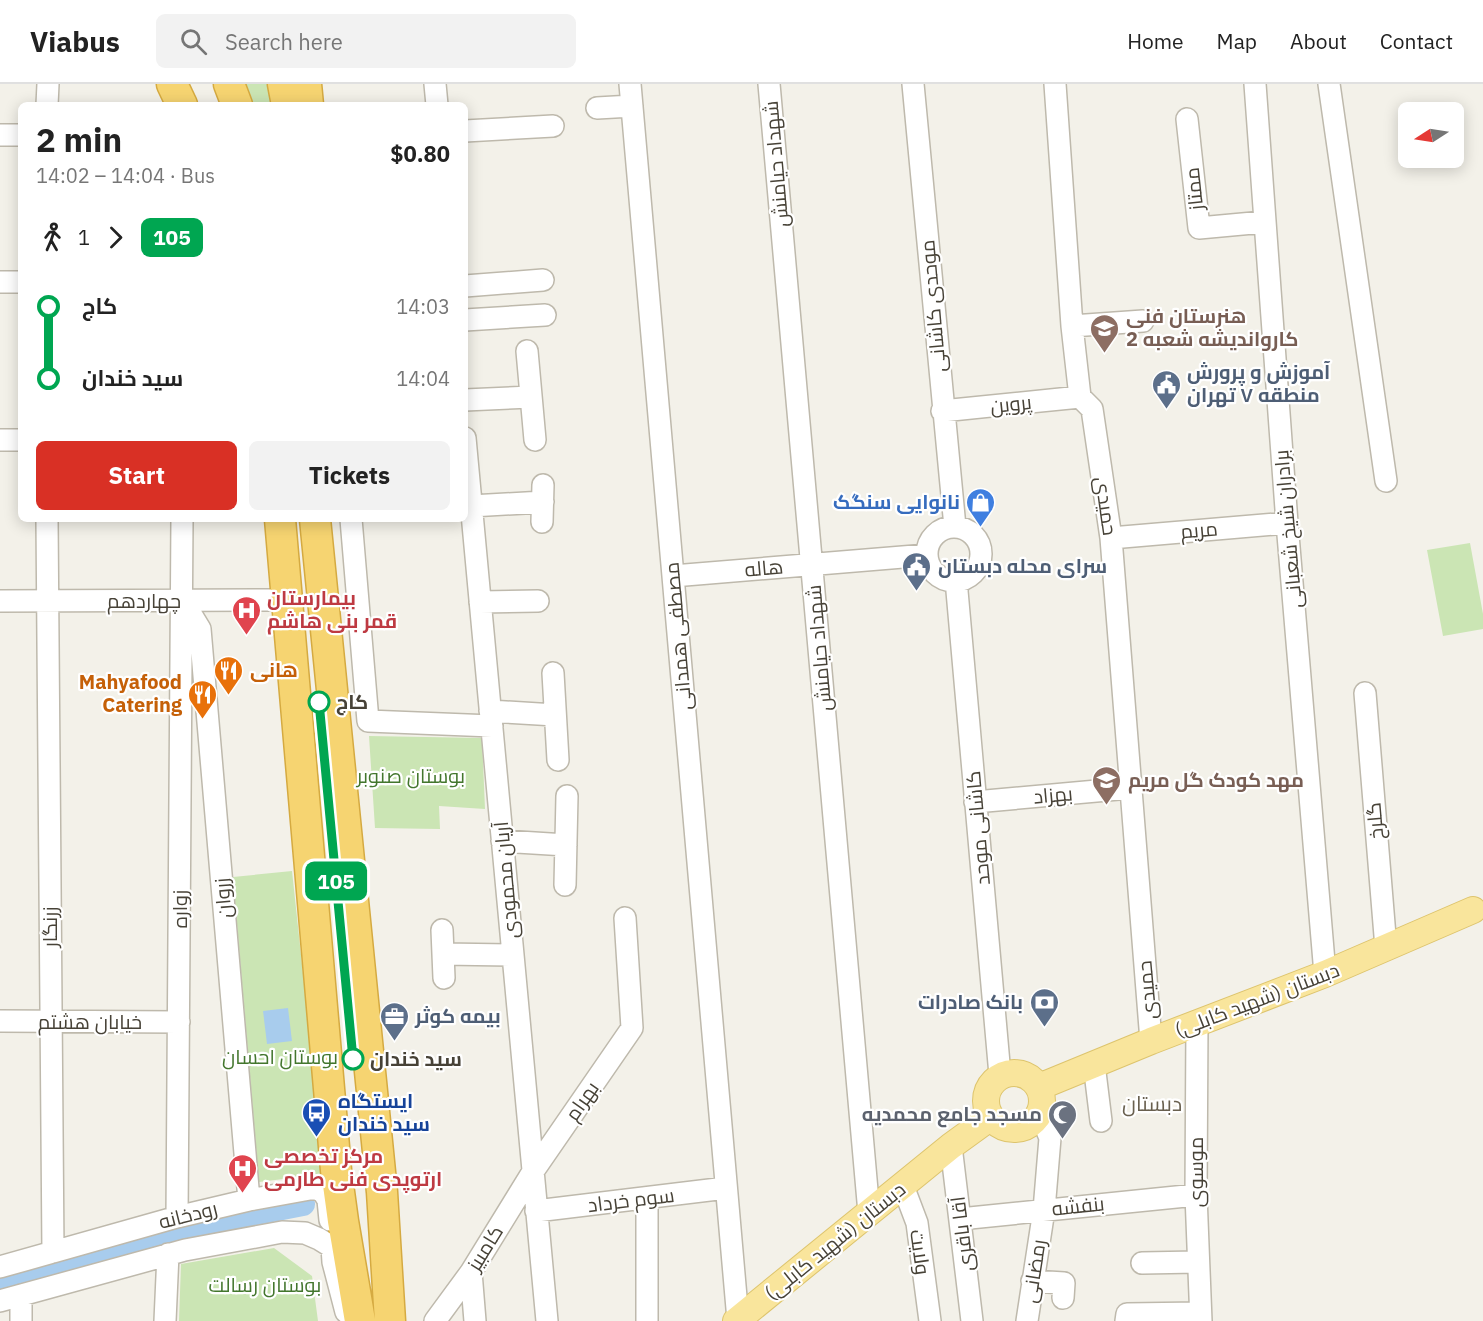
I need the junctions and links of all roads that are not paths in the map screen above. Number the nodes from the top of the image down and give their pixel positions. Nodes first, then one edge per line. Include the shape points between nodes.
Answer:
1 (48, 84) edge
2 (159, 84) edge
3 (172, 84) edge
4 (189, 84) edge
5 (229, 84) edge
6 (283, 84) edge
7 (306, 84) edge
8 (435, 84) edge
9 (630, 84) edge
10 (769, 84) edge
11 (913, 84) edge
12 (1055, 84) edge
13 (1256, 84) edge
14 (1329, 84) edge
15 (47, 102) edge
16 (167, 102) edge
17 (181, 102) edge
18 (196, 102) edge
19 (236, 102) edge
20 (286, 102) edge
21 (308, 102) edge
22 (437, 102) edge
23 (632, 106) junction
24 (597, 108) dead end
25 (1187, 118) dead end
26 (553, 126) dead end
27 (468, 131) edge
28 (0, 135) edge
29 (18, 135) edge
30 (1264, 222) junction
31 (543, 280) dead end
32 (0, 282) edge
33 (18, 282) edge
34 (468, 286) edge
35 (544, 315) dead end
36 (468, 320) edge
37 (1143, 321) dead end
38 (1072, 326) junction
39 (528, 351) dead end
40 (531, 397) junction
41 (1080, 397) junction
42 (468, 400) edge
43 (942, 411) junction
44 (0, 440) edge
45 (18, 440) edge
46 (535, 441) dead end
47 (468, 472) edge
48 (1386, 481) dead end
49 (543, 503) dead end
50 (471, 506) junction
51 (47, 522) edge
52 (182, 522) edge
53 (280, 522) edge
54 (315, 522) edge
55 (326, 522) edge
56 (351, 522) edge
57 (1287, 523) junction
58 (955, 527) junction
59 (1111, 538) junction
60 (927, 555) junction
61 (812, 564) junction
62 (673, 576) junction
63 (958, 581) junction
64 (323, 596) junction
65 (183, 600) junction
66 (287, 600) junction
67 (0, 601) edge
68 (48, 601) junction
69 (538, 601) dead end
70 (480, 602) junction
71 (553, 673) dead end
72 (1365, 693) dead end
73 (555, 715) junction
74 (491, 718) junction
75 (558, 760) dead end
76 (1131, 788) junction
77 (567, 796) dead end
78 (975, 802) junction
79 (502, 841) junction
80 (566, 845) junction
81 (565, 885) dead end
82 (1473, 910) dead end
83 (625, 918) dead end
84 (442, 930) dead end
85 (1386, 948) junction
86 (443, 954) junction
87 (513, 955) junction
88 (1325, 974) junction
89 (444, 978) dead end
90 (0, 1021) edge
91 (51, 1021) junction
92 (179, 1022) junction
93 (1197, 1023) junction
94 (1151, 1041) junction
95 (1094, 1064) junction
96 (1000, 1076) junction
97 (1040, 1087) junction
98 (991, 1117) junction
99 (1038, 1117) junction
100 (1101, 1121) dead end
101 (951, 1146) junction
102 (532, 1173) junction
103 (903, 1186) junction
104 (726, 1188) junction
105 (1196, 1195) junction
106 (647, 1198) junction
107 (249, 1200) junction
108 (1044, 1210) junction
109 (536, 1211) junction
110 (869, 1213) junction
111 (177, 1216) junction
112 (960, 1219) junction
113 (332, 1248) junction
114 (49, 1253) junction
115 (168, 1254) junction
116 (0, 1256) edge
117 (1197, 1262) junction
118 (1142, 1263) dead end
119 (0, 1267) edge
120 (471, 1272) junction
121 (1032, 1281) junction
122 (21, 1295) junction
123 (1063, 1298) dead end
124 (0, 1302) edge
125 (1200, 1317) edge
126 (737, 1320) edge
127 (21, 1321) edge
128 (165, 1321) edge
129 (349, 1321) edge
130 (360, 1321) edge
131 (390, 1321) edge
132 (435, 1321) edge
133 (475, 1321) edge
134 (547, 1321) edge
135 (647, 1321) edge
136 (930, 1321) edge
137 (972, 1321) edge
138 (1027, 1321) edge
139 (1126, 1321) edge

1 - 15 street
2 - 16 street
3 - 17 highway
4 - 18 highway
5 - 19 highway
6 - 20 highway
7 - 21 highway
8 - 22 street
9 - 23 street, مصطفی همدانی
10 - 61 street, شهداد حیامنش
11 - 43 street, موحدی کاشانی
12 - 38 street, حمیدی
13 - 30 street, برادران شیخ شعبانی
14 - 48 street
23 - 24 street
23 - 62 street, مصطفی همدانی
25 - 30 street, ممتاز via 1198,228
26 - 27 street
28 - 29 street
30 - 57 street, برادران شیخ شعبانی
31 - 34 street
32 - 33 street
35 - 36 street
37 - 38 street
38 - 41 street, حمیدی
39 - 40 street
40 - 42 street
40 - 46 street
41 - 43 street, پروین
41 - 59 street, حمیدی via 1092,408
43 - 58 street, موحدی کاشانی
44 - 45 street
47 - 50 street, آریان محمودی
49 - 50 street
50 - 70 street, آریان محمودی
51 - 68 street, زرنگار
52 - 65 street, زواره
53 - 66 highway
54 - 64 highway
55 - 64 highway
56 - 74 street via 368,721
57 - 59 street, مریم
57 - 88 street, برادران شیخ شعبانی
58 - 60 street via 932,538
58 - 63 street via 971,533 981,557 974,573
59 - 76 street, حمیدی
60 - 61 street, هاله
60 - 63 street via 928,564 940,578
61 - 62 street, هاله
61 - 110 street, شهداد حیامنش
62 - 104 street, مصطفی همدانی
63 - 78 street, کاشانی موحد
64 - 131 highway via 382,1192
65 - 66 street, چهاردهم
65 - 68 street, چهاردهم
65 - 92 street, زواره
65 - 107 street, زروان via 200,629
66 - 130 highway via 336,1170
67 - 68 street, چهاردهم
68 - 91 street, زرنگار
69 - 70 street
70 - 74 street, آریان محمودی
71 - 73 street
72 - 85 street, گلرخ
73 - 74 street
73 - 75 street
74 - 79 street, آریان محمودی
76 - 78 street, بهزاد
76 - 94 street, حمیدی
77 - 80 street
78 - 96 street, کاشانی موحد
79 - 80 street
79 - 87 street, آریان محمودی
80 - 81 street
82 - 85 main road, دبستان (شهید کابلی)
83 - 102 street, بهرام via 632,1029
84 - 86 street
85 - 88 main road, دبستان (شهید کابلی)
86 - 87 street
86 - 89 street
87 - 102 street, آریان محمودی
88 - 93 main road, دبستان (شهید کابلی)
90 - 91 street, خیابان هشتم
91 - 92 street, خیابان هشتم
91 - 114 street, زرنگار
92 - 111 street, زواره
93 - 94 main road, دبستان (شهید کابلی)
93 - 105 street, موسوی
94 - 95 main road, دبستان (شهید کابلی)
95 - 97 main road, دبستان (شهید کابلی)
95 - 100 street
96 - 97 main road via 1023,1075
96 - 98 main road via 986,1093
97 - 99 main road via 1042,1104
98 - 99 main road via 1012,1130 1028,1126
98 - 101 main road, دبستان (شهید کابلی)
99 - 108 street, رمضانی via 1050,1138
101 - 103 main road, دبستان (شهید کابلی)
101 - 112 street, آقا باقری
102 - 109 street, آریان محمودی
102 - 120 street, کامبیز
103 - 110 main road, دبستان (شهید کابلی)
103 - 136 street, ولایت via 917,1223
104 - 106 street, سوم خرداد
104 - 126 street, مصطفی همدانی
105 - 108 street, بنفشه
105 - 117 street, موسوی
106 - 109 street, سوم خرداد
106 - 135 street
107 - 111 street, رودخانه
107 - 113 street, رودخانه via 310,1189 323,1192 330,1211
108 - 112 street, بنفشه
108 - 121 street, رمضانی
109 - 134 street, آریان محمودی
110 - 126 main road, دبستان (شهید کابلی)
111 - 114 street, رودخانه
112 - 137 street, آقا باقری
113 - 115 street, رودخانه via 305,1233 282,1232
113 - 129 street, رودخانه
114 - 116 street
114 - 119 street, رودخانه
115 - 122 street, رودخانه
115 - 128 street
117 - 118 street
117 - 125 street, موسوی
120 - 132 street, کامبیز
120 - 133 street
121 - 123 street via 1064,1283
121 - 138 street, رمضانی
122 - 124 street, رودخانه
122 - 127 street
125 - 139 street via 1126,1314

